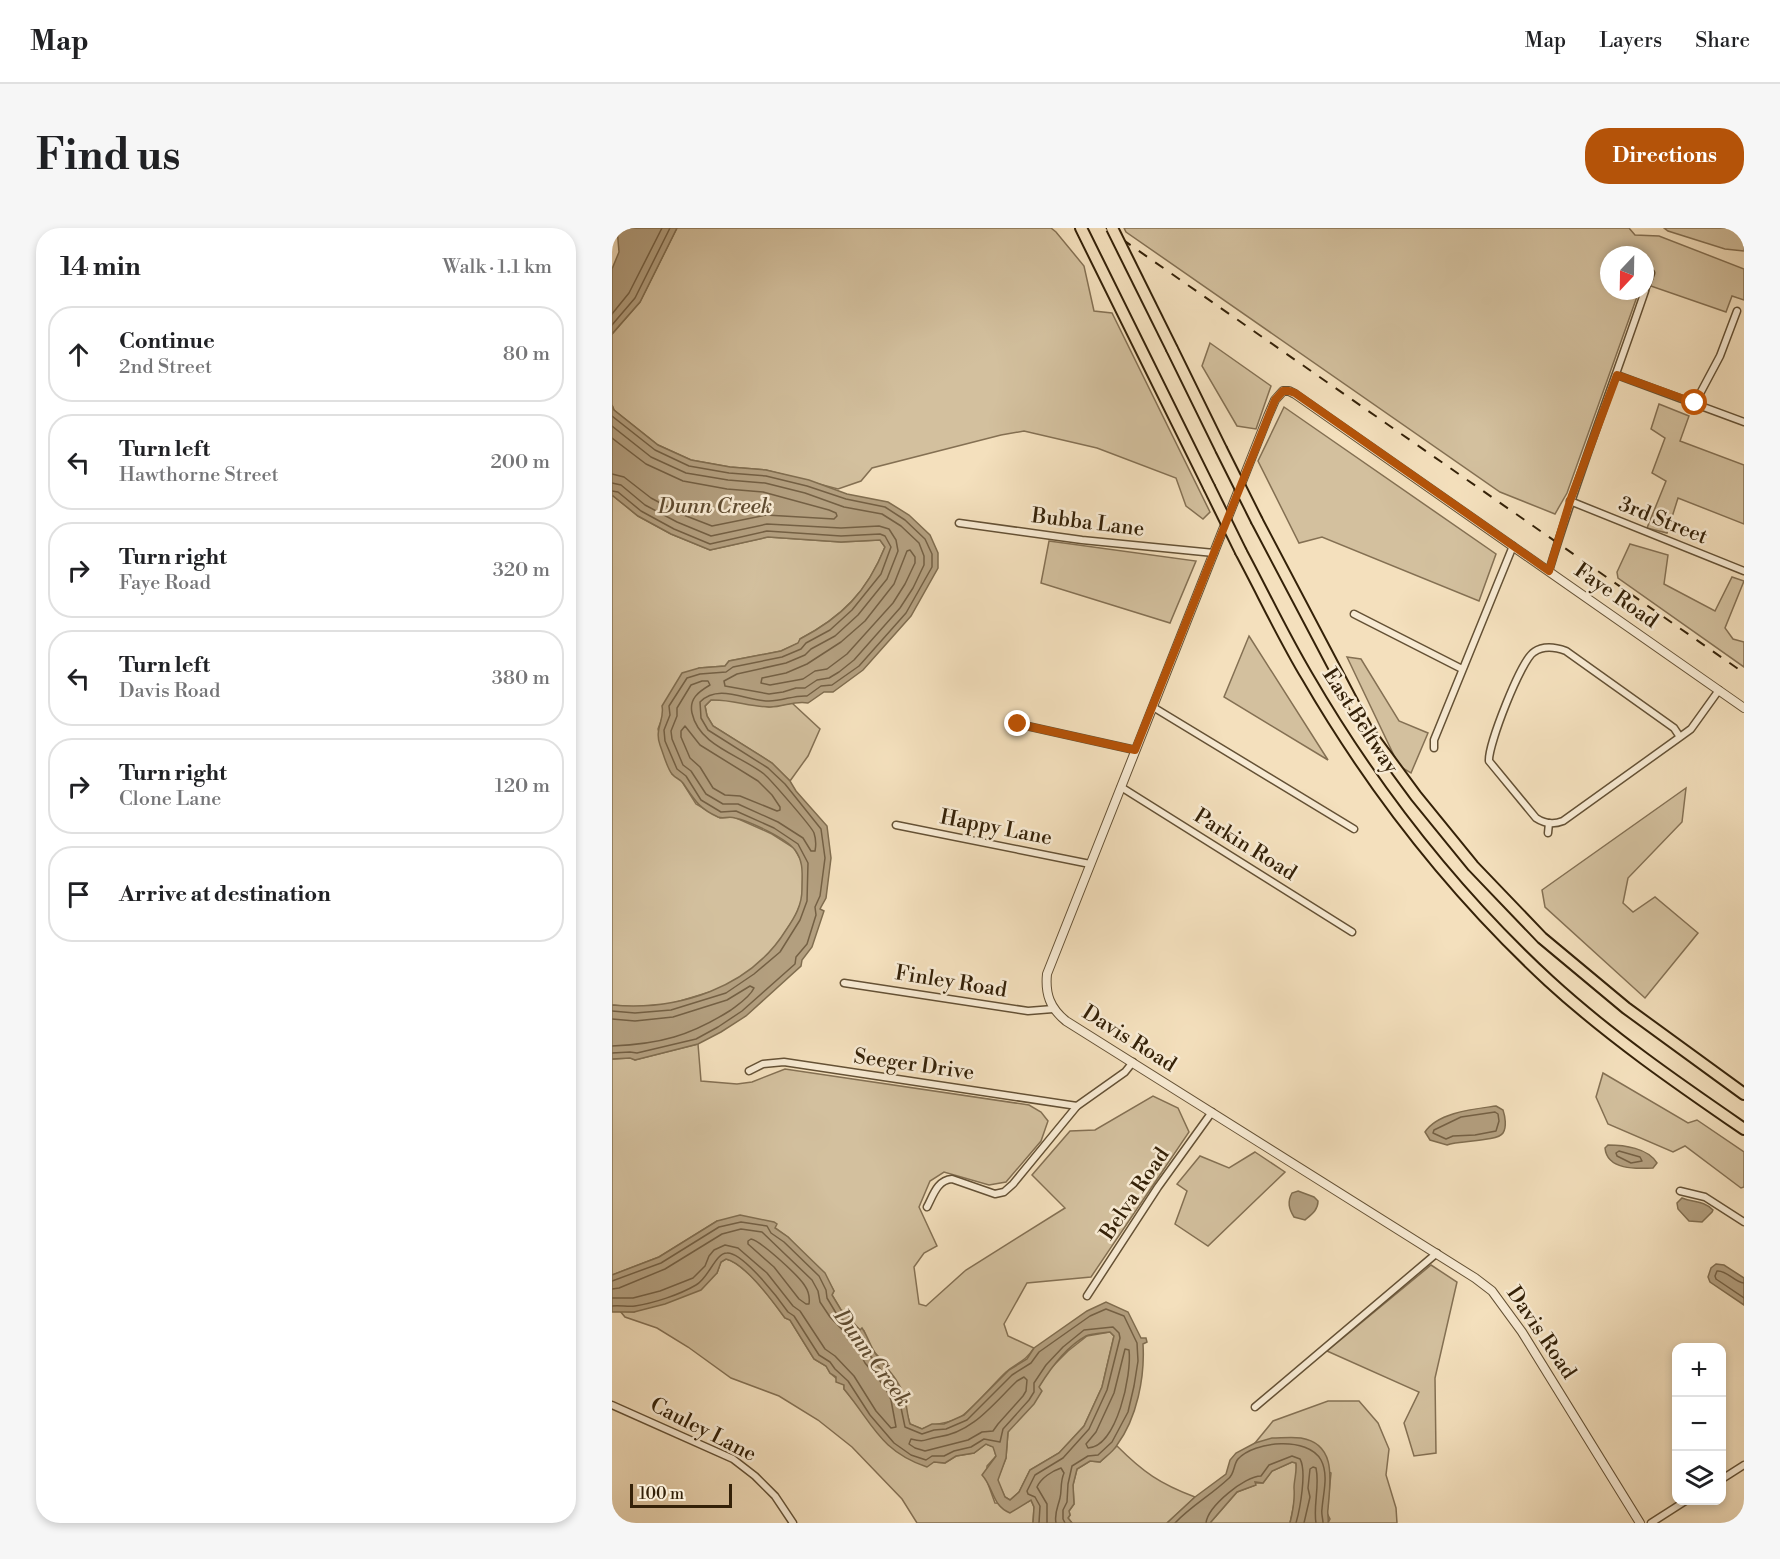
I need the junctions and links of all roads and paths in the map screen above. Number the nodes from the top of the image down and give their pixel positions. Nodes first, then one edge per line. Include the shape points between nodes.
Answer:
1 (1082, 228) edge
2 (1112, 228) edge
3 (1642, 300) edge
4 (1737, 311) dead end
5 (1617, 375) junction
6 (1695, 403) junction
7 (1268, 416) joint
8 (1744, 422) edge
9 (1570, 501) junction
10 (959, 524) dead end
11 (1512, 546) junction
12 (1214, 553) junction
13 (1549, 571) junction
14 (1744, 571) edge
15 (1354, 614) dead end
16 (1539, 640) dead end
17 (1540, 648) junction
18 (1462, 669) junction
19 (1719, 690) junction
20 (1153, 707) junction
21 (1744, 708) edge
22 (1018, 724) dead end
23 (1680, 737) junction
24 (1434, 748) dead end
25 (1135, 750) junction
26 (1121, 787) junction
27 (1549, 823) junction
28 (896, 825) dead end
29 (1354, 830) dead end
30 (1548, 832) dead end
31 (1090, 864) junction
32 (1352, 932) dead end
33 (844, 983) dead end
34 (1053, 1009) junction
35 (1133, 1062) junction
36 (749, 1071) dead end
37 (1744, 1094) edge
38 (1077, 1106) junction
39 (1212, 1112) junction
40 (1744, 1130) edge
41 (1680, 1191) dead end
42 (927, 1207) dead end
43 (1744, 1222) edge
44 (1437, 1253) junction
45 (1087, 1296) dead end
46 (612, 1405) edge
47 (1255, 1407) dead end
48 (1744, 1465) edge
49 (1726, 1476) edge
50 (1679, 1505) edge
51 (794, 1523) edge
52 (1640, 1523) edge
53 (1651, 1523) edge

1 - 40 highway, East Beltway, bridge via 1241,552 1307,676 1364,766 1455,883 1550,982 1617,1038
2 - 37 highway, East Beltway, bridge via 1257,521 1366,728 1473,866 1542,938 1626,1008
3 - 5 street
4 - 6 street via 1720,356
5 - 6 street
5 - 9 street
6 - 8 street
7 - 11 street, Faye Road via 1278,395 1283,391 1295,393
7 - 12 street, Davis Road
9 - 13 street
9 - 14 street, 3rd Street
10 - 12 street, Bubba Lane
11 - 13 street, Faye Road
11 - 18 street
12 - 20 street, Davis Road
13 - 19 street, Faye Road
15 - 18 street
16 - 17 street
17 - 23 street via 1566,651 1674,728
17 - 27 street via 1523,664 1489,761 1536,818
18 - 24 street
19 - 21 street, Faye Road
19 - 23 street via 1691,729
20 - 25 street, Davis Road
20 - 29 street
22 - 25 street
23 - 27 street via 1563,821
25 - 26 street, Davis Road
26 - 31 street, Davis Road
26 - 32 street, Parkin Road
27 - 30 street
28 - 31 street, Happy Lane
31 - 34 street, Davis Road via 1047,974 1046,990
33 - 34 street, Finley Road via 1028,1011
34 - 35 street, Davis Road
35 - 38 street
35 - 39 street, Davis Road
36 - 38 street, Seeger Drive via 763,1064 784,1062
38 - 42 street via 1004,1192 995,1194 946,1180
39 - 44 street, Davis Road
39 - 45 street, Belva Road via 1158,1186
41 - 43 street via 1705,1197
44 - 47 street
44 - 52 street, Davis Road via 1484,1284 1499,1300
46 - 51 street, Cauley Lane via 733,1459 775,1496
48 - 49 street
50 - 53 street

